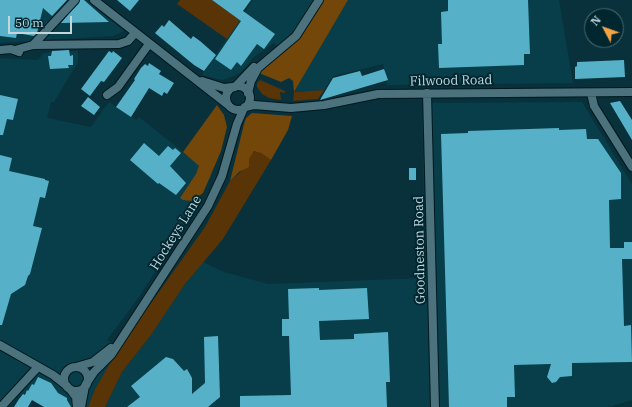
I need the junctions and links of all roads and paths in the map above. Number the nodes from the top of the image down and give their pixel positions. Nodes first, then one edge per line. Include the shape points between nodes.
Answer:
1 (75, 0) edge
2 (94, 0) edge
3 (320, 0) edge
4 (135, 33) junction
5 (148, 44) junction
6 (33, 45) junction
7 (0, 50) edge
8 (275, 52) junction
9 (197, 80) junction
10 (234, 87) junction
11 (632, 92) edge
12 (248, 93) junction
13 (428, 93) junction
14 (591, 93) junction
15 (107, 95) dead end
16 (230, 106) junction
17 (272, 107) junction
18 (244, 108) junction
19 (233, 140) junction
20 (632, 167) edge
21 (125, 333) junction
22 (0, 345) edge
23 (38, 367) junction
24 (73, 367) junction
25 (86, 385) junction
26 (69, 388) junction
27 (1, 407) edge
28 (77, 407) edge
29 (81, 407) edge
30 (435, 407) edge

1 - 6 street
2 - 4 street
3 - 8 street via 296,36
4 - 5 street
4 - 6 street via 128,41 119,44
5 - 9 street
5 - 15 street via 118,87
6 - 7 street via 17,51
8 - 10 street via 259,62
8 - 12 street via 256,70
9 - 10 street via 224,88
9 - 16 street
10 - 12 street via 243,88
10 - 16 street via 227,94
11 - 14 street, Filwood Road
12 - 17 street, Filwood Road
12 - 18 street via 249,101
13 - 14 street, Filwood Road
13 - 17 street, Filwood Road via 378,94 324,105
13 - 30 street, Goodneston Road
14 - 20 street via 597,111
16 - 18 street via 239,110
16 - 19 street, Hockeys Lane via 234,124
17 - 18 street, Filwood Road via 254,104
18 - 19 street, Hockeys Lane
19 - 21 street, Hockeys Lane via 222,176 208,206
21 - 24 street, Hockeys Lane via 103,355 87,364
21 - 25 street, Hockeys Lane via 111,356 94,372
22 - 23 street, Hockeys Lane
23 - 24 street, Hockeys Lane via 55,370
23 - 26 street, Hockeys Lane via 57,377
23 - 27 street
24 - 25 street via 86,372
24 - 26 street via 65,377
25 - 26 street via 78,390
25 - 29 street
26 - 28 street via 76,397

